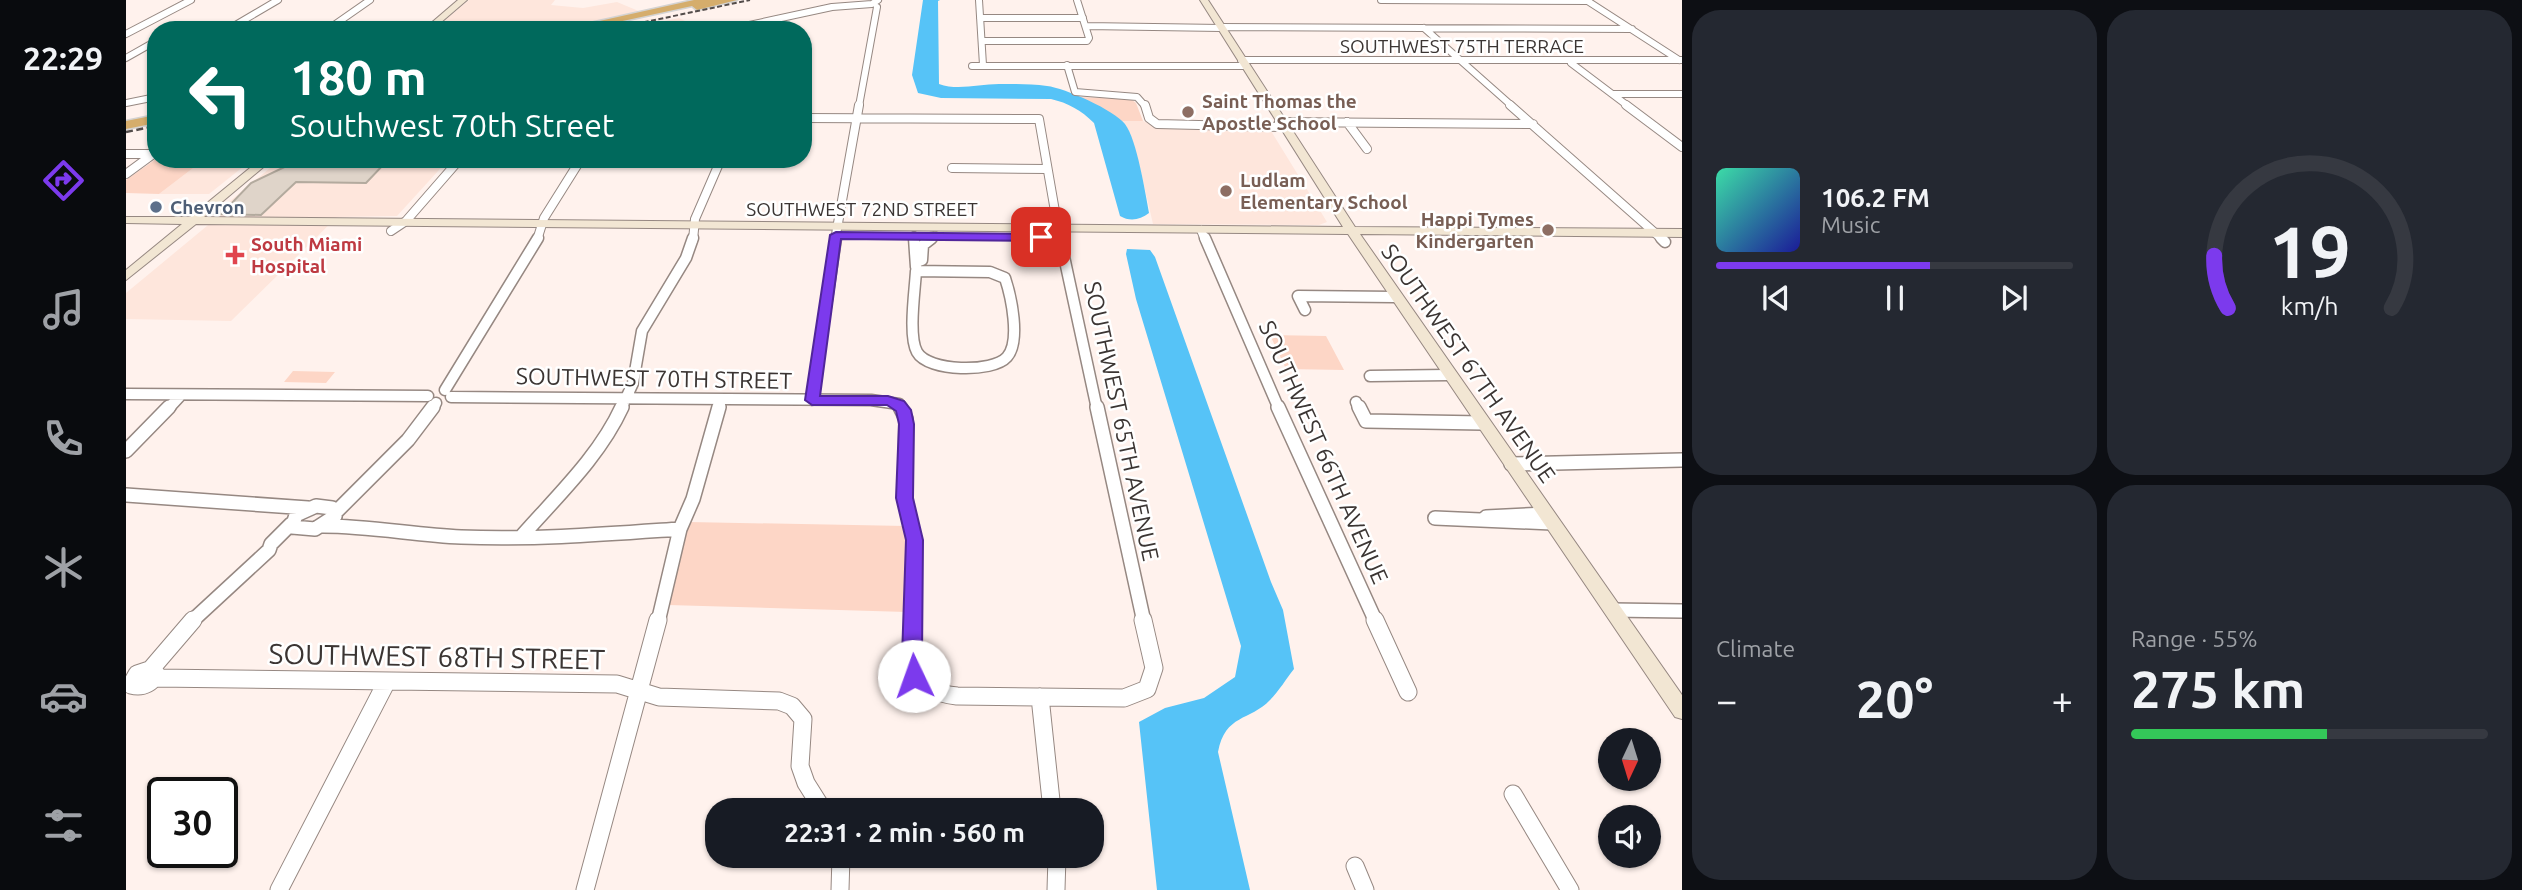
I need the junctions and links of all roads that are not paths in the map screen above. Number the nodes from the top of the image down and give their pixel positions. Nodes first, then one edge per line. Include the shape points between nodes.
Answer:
1 (191, 0) edge
2 (278, 0) edge
3 (370, 0) edge
4 (463, 0) edge
5 (709, 0) edge
6 (732, 0) edge
7 (979, 0) edge
8 (1077, 0) edge
9 (1204, 0) edge
10 (1381, 0) edge
11 (1588, 1) edge
12 (876, 4) edge
13 (980, 18) junction
14 (151, 21) edge
15 (243, 21) edge
16 (340, 21) edge
17 (437, 21) edge
18 (608, 21) edge
19 (632, 21) edge
20 (767, 21) edge
21 (1084, 22) junction
22 (147, 23) edge
23 (1220, 27) junction
24 (1424, 28) junction
25 (1632, 29) junction
26 (126, 34) edge
27 (147, 34) edge
28 (982, 41) junction
29 (147, 46) edge
30 (126, 58) edge
31 (1680, 60) edge
32 (1464, 62) junction
33 (1570, 62) junction
34 (1243, 63) junction
35 (983, 65) junction
36 (1068, 65) junction
37 (972, 66) dead end
38 (1076, 93) joint
39 (1612, 94) junction
40 (1682, 94) edge
41 (1136, 97) joint
42 (147, 99) edge
43 (126, 103) edge
44 (147, 118) edge
45 (812, 118) edge
46 (126, 119) edge
47 (858, 119) junction
48 (147, 120) edge
49 (1347, 122) junction
50 (1280, 124) junction
51 (1533, 124) junction
52 (126, 125) edge
53 (1682, 147) edge
54 (1367, 149) dead end
55 (147, 153) edge
56 (126, 154) edge
57 (147, 158) edge
58 (257, 168) edge
59 (451, 168) edge
60 (576, 168) edge
61 (717, 168) edge
62 (952, 168) dead end
63 (1047, 169) junction
64 (126, 174) edge
65 (126, 220) edge
66 (193, 220) junction
67 (406, 221) junction
68 (126, 229) edge
69 (541, 229) junction
70 (181, 230) junction
71 (695, 230) junction
72 (391, 231) junction
73 (837, 231) junction
74 (1059, 233) junction
75 (1655, 233) junction
76 (1682, 233) edge
77 (1202, 234) junction
78 (914, 236) junction
79 (935, 236) junction
80 (1354, 236) junction
81 (1665, 242) junction
82 (1682, 242) edge
83 (916, 266) junction
84 (126, 276) edge
85 (1394, 297) junction
86 (1305, 310) dead end
87 (1448, 375) junction
88 (1370, 376) dead end
89 (448, 393) junction
90 (126, 394) edge
91 (180, 396) junction
92 (252, 396) joint
93 (627, 398) junction
94 (721, 399) junction
95 (432, 400) junction
96 (812, 400) junction
97 (1356, 402) dead end
98 (1482, 423) junction
99 (126, 451) edge
100 (1682, 460) edge
101 (1511, 464) junction
102 (360, 485) junction
103 (126, 495) edge
104 (314, 507) junction
105 (262, 508) junction
106 (336, 514) junction
107 (1435, 518) dead end
108 (1549, 519) junction
109 (291, 522) junction
110 (323, 526) junction
111 (359, 526) junction
112 (680, 529) junction
113 (308, 530) junction
114 (521, 537) junction
115 (269, 550) junction
116 (1612, 610) junction
117 (1682, 611) edge
118 (153, 673) junction
119 (386, 683) junction
120 (130, 686) edge
121 (638, 691) junction
122 (1408, 692) dead end
123 (1040, 697) junction
124 (1682, 711) edge
125 (1513, 794) dead end
126 (817, 798) edge
127 (1051, 798) edge
128 (1354, 866) dead end
129 (841, 868) edge
130 (1057, 868) edge
131 (279, 890) edge
132 (585, 890) edge
133 (840, 890) edge
134 (1056, 890) edge
135 (1365, 890) edge
136 (1570, 890) edge

1 - 14 street
2 - 15 street
3 - 16 street
4 - 17 main road
5 - 18 highway
6 - 19 highway
7 - 13 street
8 - 21 street
9 - 23 main road, SOUTHWEST 67TH AVENUE
10 - 11 street
11 - 25 street
12 - 20 street via 835,6
12 - 47 street
13 - 21 street
13 - 28 street
21 - 23 street
21 - 28 street via 1087,41
22 - 26 street
23 - 24 street
23 - 34 main road, SOUTHWEST 67TH AVENUE
24 - 25 street
24 - 32 street
25 - 31 street
26 - 27 street
28 - 35 street
29 - 30 street
31 - 33 street, SOUTHWEST 75TH TERRACE
32 - 33 street, SOUTHWEST 75TH TERRACE
32 - 34 street, SOUTHWEST 75TH TERRACE
32 - 51 street
33 - 39 street
34 - 36 street, SOUTHWEST 75TH TERRACE
34 - 50 main road, SOUTHWEST 67TH AVENUE
35 - 36 street, SOUTHWEST 75TH TERRACE
35 - 37 street, SOUTHWEST 75TH TERRACE
36 - 38 street
38 - 41 street
39 - 40 street
39 - 53 street
41 - 50 street via 1144,102 1154,122
42 - 43 street
44 - 46 highway
45 - 47 street
47 - 63 street, SOUTHWEST 65TH AVENUE via 1039,119
47 - 73 street
48 - 52 highway
49 - 50 street
49 - 51 street
49 - 54 street
50 - 80 main road, SOUTHWEST 67TH AVENUE
51 - 75 street
55 - 56 street
57 - 64 street
58 - 66 main road
59 - 67 street
60 - 69 street
61 - 71 street via 695,219
62 - 63 street
63 - 74 street, SOUTHWEST 65TH AVENUE
65 - 66 main road, SOUTHWEST 72ND STREET
66 - 67 main road, SOUTHWEST 72ND STREET
66 - 70 main road
67 - 69 main road, SOUTHWEST 72ND STREET
67 - 72 street
68 - 70 main road, SOUTHWEST 72ND STREET
69 - 71 main road, SOUTHWEST 72ND STREET
69 - 72 main road, SOUTHWEST 72ND STREET
69 - 89 street
70 - 72 main road, SOUTHWEST 72ND STREET
70 - 84 main road
71 - 73 main road, SOUTHWEST 72ND STREET
71 - 93 street via 681,267 642,331
73 - 74 main road, SOUTHWEST 72ND STREET
73 - 78 main road, SOUTHWEST 72ND STREET
73 - 96 street
74 - 77 main road, SOUTHWEST 72ND STREET
74 - 79 main road, SOUTHWEST 72ND STREET
74 - 123 street, SOUTHWEST 65TH AVENUE via 1154,674 1147,689 1134,696
75 - 76 main road, SOUTHWEST 72ND STREET
75 - 80 main road, SOUTHWEST 72ND STREET
75 - 81 street
77 - 80 main road, SOUTHWEST 72ND STREET
77 - 122 street, SOUTHWEST 66TH AVENUE
78 - 79 main road, SOUTHWEST 72ND STREET
78 - 83 street
79 - 83 street via 923,246 922,260
80 - 81 main road, SOUTHWEST 72ND STREET
80 - 85 main road, SOUTHWEST 67TH AVENUE
81 - 82 main road, SOUTHWEST 72ND STREET
83 - 83 street via 996,273 1004,278 1014,334 1009,355 998,363 968,367 936,365 920,357 915,344
85 - 86 street via 1298,296
85 - 87 main road, SOUTHWEST 67TH AVENUE
87 - 88 street
87 - 98 main road, SOUTHWEST 67TH AVENUE
89 - 93 street, SOUTHWEST 70TH STREET
89 - 95 street, SOUTHWEST 70TH STREET via 436,391
90 - 91 street, SOUTHWEST 70TH STREET
91 - 92 street, SOUTHWEST 70TH STREET
91 - 99 street
92 - 95 street, SOUTHWEST 70TH STREET
93 - 94 street, SOUTHWEST 70TH STREET
93 - 114 street via 600,447
94 - 96 street, SOUTHWEST 70TH STREET
94 - 112 street
95 - 102 street via 401,447
96 - 123 street, SOUTHWEST 70TH STREET via 880,400 899,404 906,419 905,498 914,540 912,667 922,687 945,695
97 - 98 street via 1366,421
98 - 101 main road, SOUTHWEST 67TH AVENUE
100 - 101 street
101 - 108 main road, SOUTHWEST 67TH AVENUE
102 - 104 street
102 - 106 street
103 - 105 street
104 - 105 street
104 - 106 street via 332,508
104 - 109 street
105 - 109 street
106 - 110 street
106 - 111 street
107 - 108 street via 1502,523
108 - 116 main road, SOUTHWEST 67TH AVENUE
109 - 113 street via 294,528
109 - 115 street
110 - 111 street
110 - 113 street
111 - 114 street via 442,536
112 - 114 street
112 - 121 street
113 - 115 street
115 - 118 street via 201,610
116 - 117 street
116 - 124 main road, SOUTHWEST 67TH AVENUE
118 - 119 street, SOUTHWEST 68TH STREET
118 - 120 street, SOUTHWEST 68TH STREET via 144,686
119 - 121 street, SOUTHWEST 68TH STREET via 617,684
119 - 131 street
121 - 126 street, SOUTHWEST 68TH STREET via 659,697 787,703 798,710 804,726 801,768
121 - 132 street
123 - 127 street
125 - 136 street
128 - 135 street
129 - 133 street
130 - 134 street

